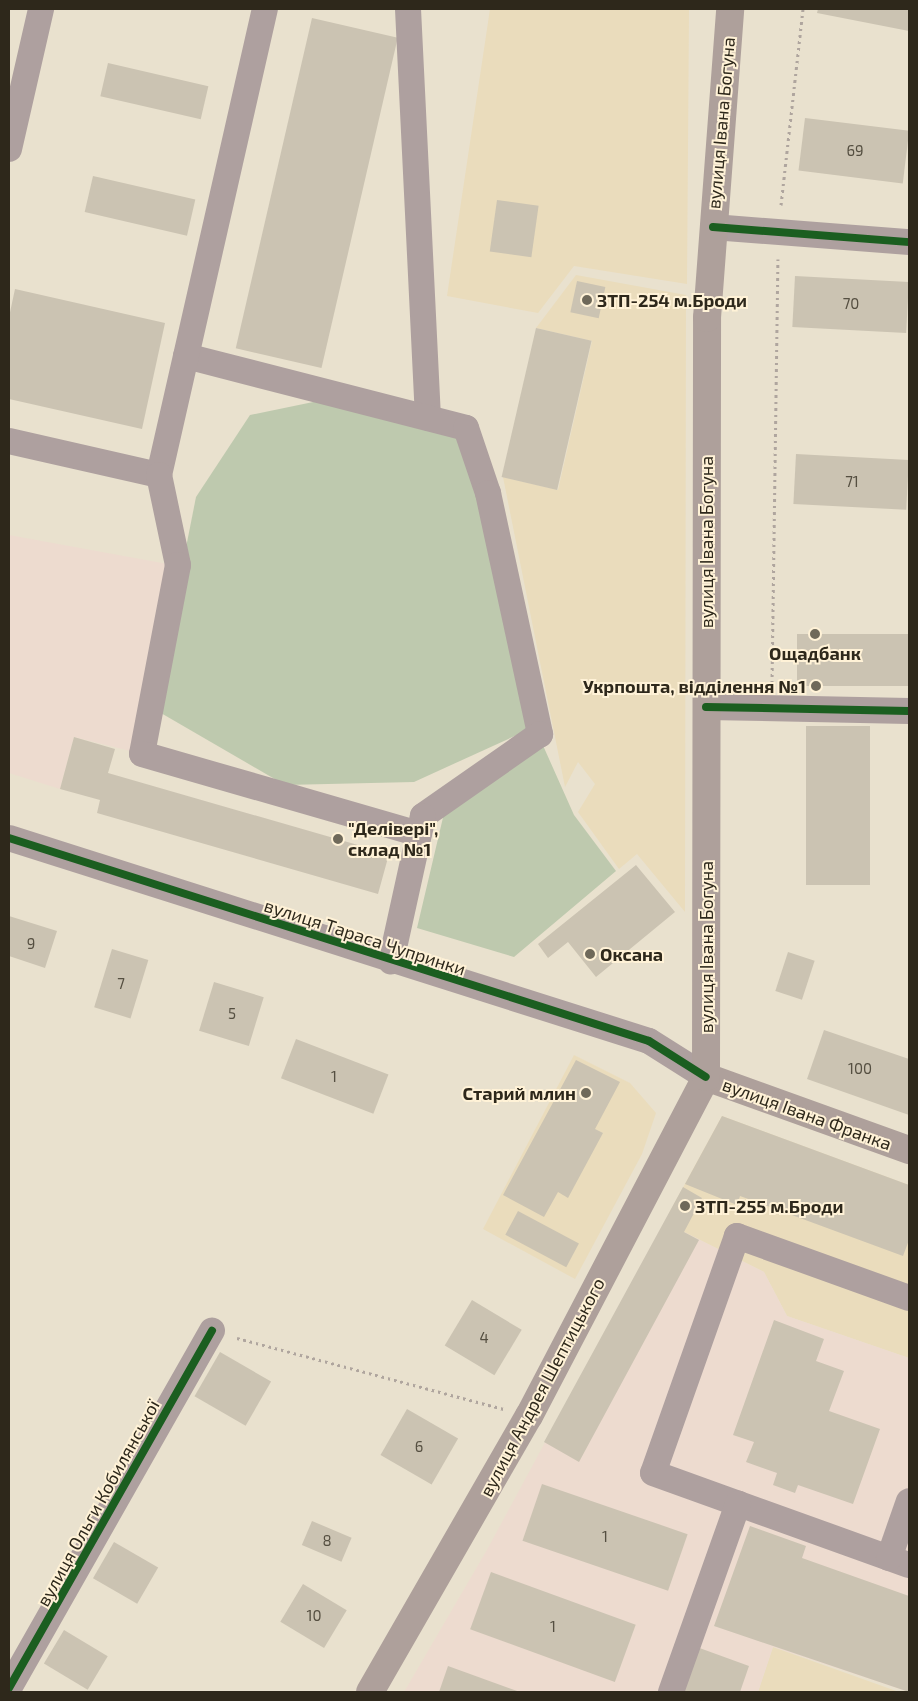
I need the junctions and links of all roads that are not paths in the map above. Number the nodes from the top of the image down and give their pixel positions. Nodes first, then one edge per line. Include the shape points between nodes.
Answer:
1 (41, 9) edge
2 (265, 9) edge
3 (408, 9) edge
4 (730, 9) edge
5 (9, 149) edge
6 (713, 227) junction
7 (909, 242) edge
8 (186, 356) junction
9 (428, 418) junction
10 (9, 441) edge
11 (159, 475) junction
12 (706, 707) junction
13 (909, 711) edge
14 (419, 834) junction
15 (9, 838) edge
16 (391, 962) junction
17 (706, 1077) junction
18 (909, 1150) edge
19 (909, 1298) edge
20 (212, 1331) road end
21 (909, 1501) edge
22 (738, 1504) junction
23 (899, 1561) edge
24 (21, 1648) edge
25 (9, 1688) edge
26 (370, 1692) edge
27 (671, 1692) edge

1 - 5 street
2 - 8 street
3 - 9 street
4 - 6 main road, вулиця Івана Богуна
6 - 7 street
6 - 12 main road, вулиця Івана Богуна via 707,318
8 - 9 street
8 - 11 street
9 - 14 street via 466,428 488,493 540,734 423,816
10 - 11 street
11 - 14 street via 178,565 142,754
12 - 13 street
12 - 17 main road, вулиця Івана Богуна
14 - 16 street
15 - 16 street, вулиця Тараса Чупринки
16 - 17 street, вулиця Тараса Чупринки via 648,1041
17 - 18 main road, вулиця Івана Франка
17 - 26 main road, вулиця Андрея Шептицького via 529,1416
19 - 22 street via 737,1236 653,1473
20 - 24 street, вулиця Ольги Кобилянської
21 - 23 street
22 - 23 street
22 - 27 street
24 - 25 street, вулиця Ольги Кобилянської

